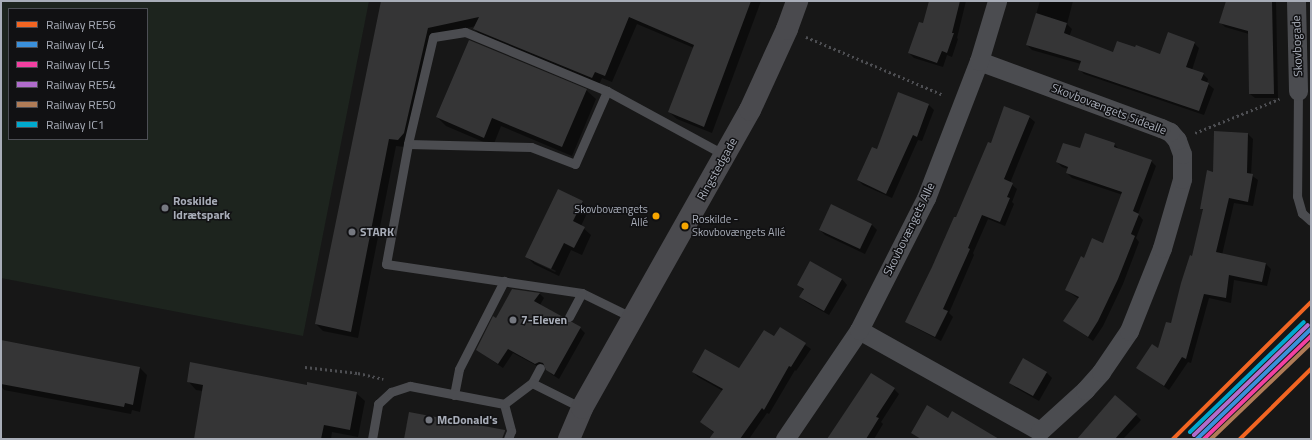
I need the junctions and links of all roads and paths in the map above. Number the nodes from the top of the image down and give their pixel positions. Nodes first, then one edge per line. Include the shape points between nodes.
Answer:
1 (797, 1) edge
2 (997, 1) edge
3 (1296, 1) edge
4 (787, 29) junction
5 (979, 60) junction
6 (607, 91) junction
7 (1298, 91) junction
8 (964, 103) junction
9 (1177, 140) junction
10 (408, 144) junction
11 (725, 155) junction
12 (1311, 221) edge
13 (504, 282) junction
14 (582, 293) junction
15 (568, 317) dead end
16 (633, 318) junction
17 (859, 330) junction
18 (305, 367) dead end
19 (540, 368) dead end
20 (532, 383) junction
21 (410, 386) junction
22 (454, 395) junction
23 (504, 404) junction
24 (580, 412) junction
25 (372, 439) edge
26 (508, 439) edge
27 (555, 439) edge
28 (570, 439) edge
29 (785, 439) edge

1 - 4 street, Ringstedgade
2 - 5 street, Skovbovængets Alle
3 - 7 street, Skovbogade
4 - 8 path
4 - 11 street, Ringstedgade via 750,110
5 - 8 street, Skovbovængets Alle
5 - 9 street, Skovbovængets Sidealle via 1161,128 1170,132
6 - 10 lane via 575,164 531,147
6 - 10 lane via 465,32 433,37
6 - 11 lane
7 - 9 path
7 - 12 lane via 1297,196 1302,213
8 - 17 street, Skovbovængets Alle via 926,198
9 - 17 street, Skovbovængets Sidealle via 1182,154 1182,180 1162,248 1128,330 1101,372 1040,431
10 - 13 lane via 386,264
11 - 16 street, Ringstedgade
13 - 14 lane
13 - 22 lane via 459,369
14 - 15 lane
14 - 16 lane
16 - 24 street, Ringstedgade
17 - 29 street, Skovbovængets Alle
18 - 21 path via 358,373
19 - 20 lane
20 - 23 lane
20 - 24 lane
21 - 22 lane
21 - 25 lane via 391,392 378,404
22 - 23 lane
23 - 26 lane via 511,431
24 - 27 street, Ringstedgade
24 - 28 street, Ringstedgade

